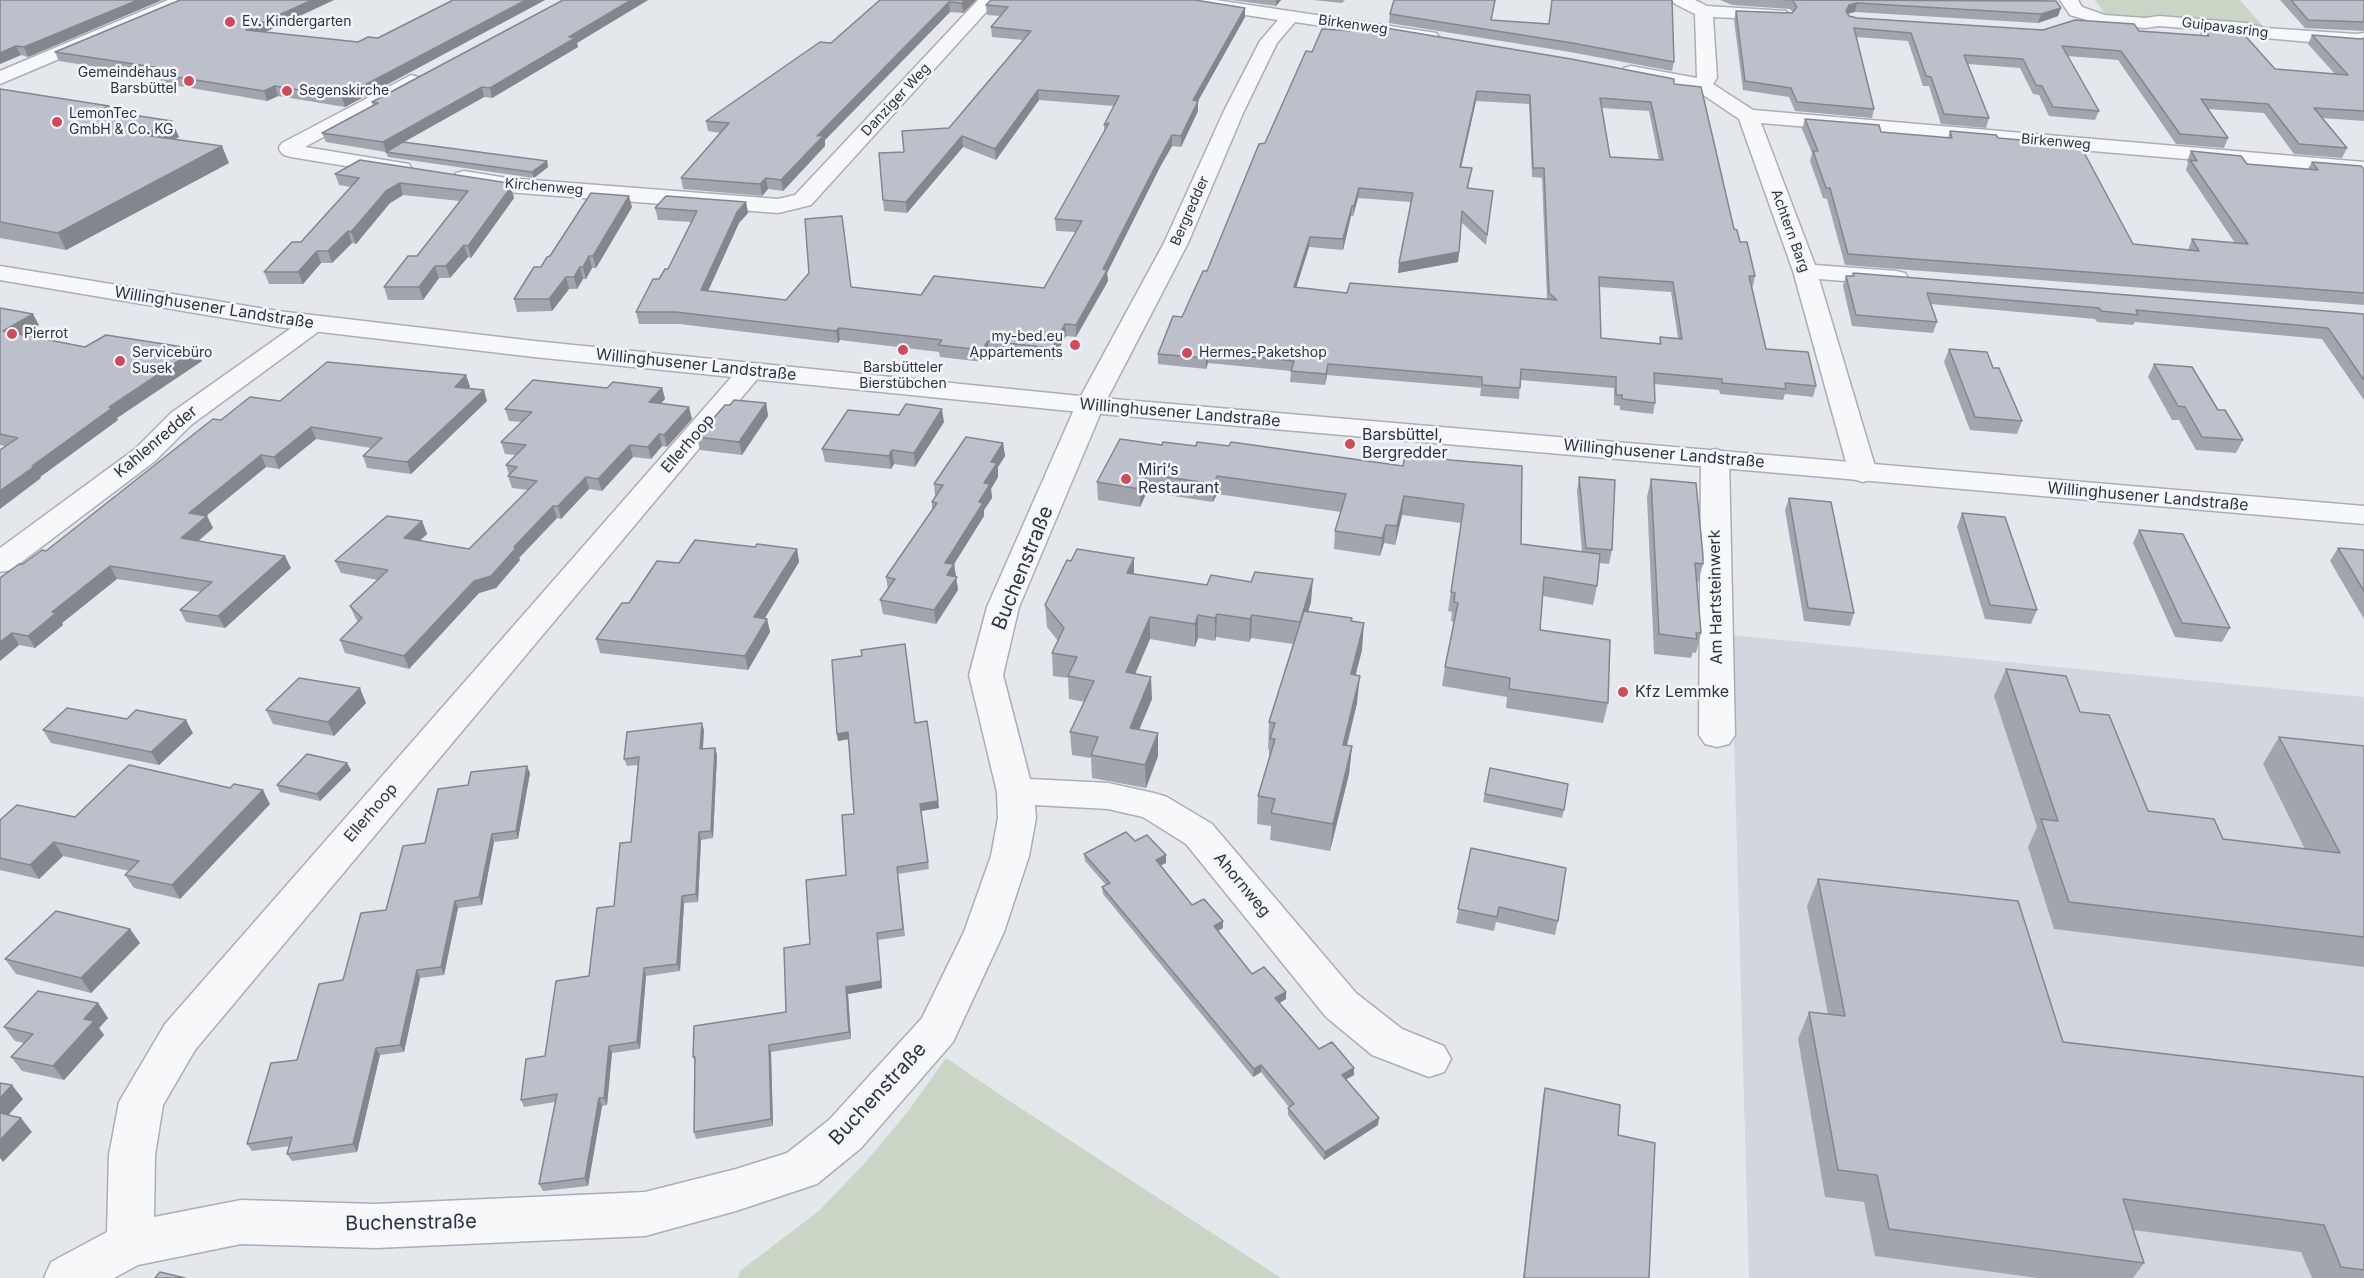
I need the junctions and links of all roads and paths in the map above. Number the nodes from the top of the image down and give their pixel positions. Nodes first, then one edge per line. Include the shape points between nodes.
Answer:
1 (183, 0) edge
2 (988, 0) edge
3 (1181, 0) edge
4 (1681, 0) edge
5 (2064, 1) edge
6 (1372, 8) dead end
7 (1704, 11) junction
8 (1784, 15) edge
9 (2086, 15) junction
10 (1290, 17) junction
11 (1339, 22) junction
12 (2068, 22) edge
13 (1443, 39) edge
14 (2364, 39) edge
15 (1614, 69) edge
16 (429, 72) edge
17 (0, 78) edge
18 (1702, 86) junction
19 (1748, 116) junction
20 (2364, 168) edge
21 (803, 200) joint
22 (1806, 271) junction
23 (0, 273) edge
24 (1924, 280) edge
25 (313, 324) junction
26 (751, 370) junction
27 (1090, 405) junction
28 (1715, 458) junction
29 (1863, 473) junction
30 (2364, 515) edge
31 (0, 563) edge
32 (1717, 735) dead end
33 (1015, 792) junction
34 (1429, 1059) dead end
35 (130, 1244) junction
36 (68, 1278) edge

1 - 17 street
2 - 21 street, Danziger Weg
3 - 10 street, Birkenweg
4 - 7 street
5 - 9 street, Guipavasring
6 - 11 street
7 - 8 street
7 - 18 street via 1707,78
9 - 12 street
9 - 14 street, Guipavasring via 2103,20 2159,21
10 - 11 street, Birkenweg
10 - 27 street, Bergredder via 1269,41 1176,243
11 - 13 street, Birkenweg
15 - 18 street
16 - 21 street, Kirchenweg via 289,147 291,151 507,184 778,206
18 - 19 street
19 - 20 street, Birkenweg
19 - 22 street, Achtern Barg
22 - 24 street
22 - 29 street, Achtern Barg
23 - 25 street, Willinghusener Landstraße
25 - 26 street, Willinghusener Landstraße
25 - 31 street, Kahlenredder via 181,419 145,455
26 - 27 street, Willinghusener Landstraße
26 - 35 street, Ellerhoop via 180,1037 141,1102 132,1155
27 - 28 street, Willinghusener Landstraße
27 - 33 street, Buchenstraße via 1003,607 986,675
28 - 29 street, Willinghusener Landstraße
28 - 32 street, Am Hartsteinwerk
29 - 30 street, Willinghusener Landstraße
33 - 34 street, Ahornweg via 1108,796 1154,806 1199,834 1341,1005 1387,1042
33 - 35 street, Buchenstraße via 1017,818 1010,856 984,933 938,1030 845,1134 801,1169 645,1214 375,1226 241,1222
35 - 36 street

